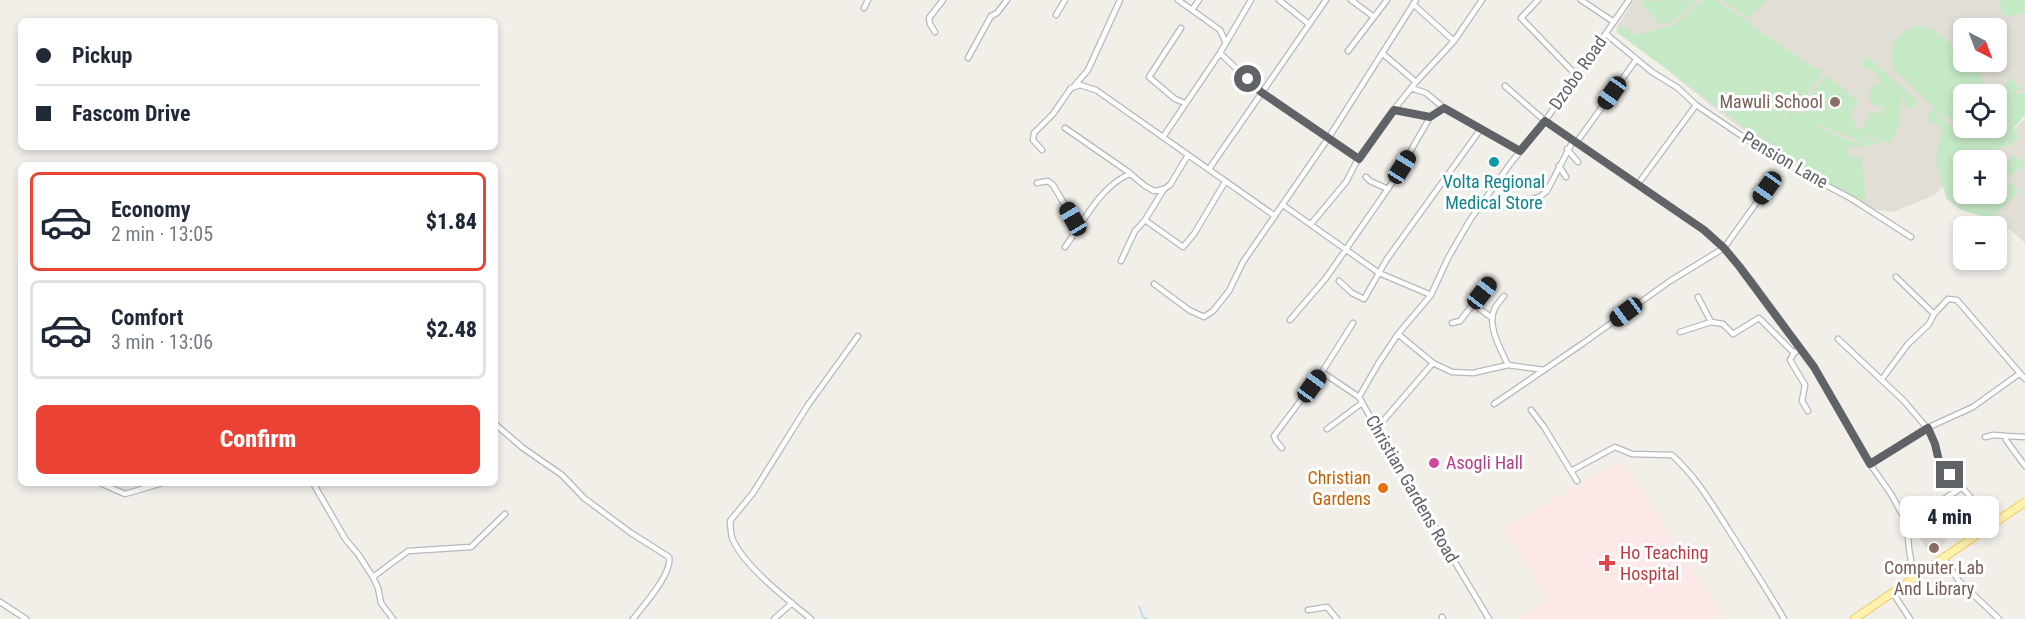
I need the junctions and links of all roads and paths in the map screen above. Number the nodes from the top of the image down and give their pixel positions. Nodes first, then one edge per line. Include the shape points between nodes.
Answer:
1 (868, 0) edge
2 (943, 0) edge
3 (1007, 0) edge
4 (1065, 0) edge
5 (1120, 0) edge
6 (1178, 0) edge
7 (1199, 0) edge
8 (1251, 0) edge
9 (1279, 0) edge
10 (1326, 0) edge
11 (1351, 0) edge
12 (1387, 0) edge
13 (1482, 0) edge
14 (1538, 0) edge
15 (1581, 0) edge
16 (1629, 0) edge
17 (1415, 2) edge
18 (864, 8) dead end
19 (1192, 9) junction
20 (1056, 15) dead end
21 (1374, 17) junction
22 (1614, 22) junction
23 (1309, 24) junction
24 (1181, 28) dead end
25 (935, 32) dead end
26 (1606, 34) junction
27 (1225, 41) junction
28 (1454, 41) junction
29 (1348, 51) dead end
30 (1220, 53) junction
31 (1382, 53) junction
32 (968, 58) dead end
33 (1636, 60) junction
34 (1576, 75) junction
35 (1416, 82) junction
36 (1076, 85) junction
37 (1505, 86) dead end
38 (1411, 88) junction
39 (1261, 92) junction
40 (1185, 103) junction
41 (1696, 105) junction
42 (1444, 108) junction
43 (1394, 110) junction
44 (1430, 117) junction
45 (1545, 121) junction
46 (1065, 128) dead end
47 (1480, 130) junction
48 (1162, 137) junction
49 (1329, 137) junction
50 (1574, 142) junction
51 (1567, 149) junction
52 (1042, 150) dead end
53 (1520, 151) junction
54 (1188, 155) junction
55 (1359, 159) junction
56 (1578, 162) dead end
57 (1559, 166) junction
58 (1209, 170) junction
59 (1130, 174) junction
60 (1366, 177) dead end
61 (1566, 177) dead end
62 (1225, 182) junction
63 (1037, 183) dead end
64 (1638, 184) junction
65 (1767, 188) dead end
66 (1164, 189) junction
67 (1388, 189) junction
68 (1524, 202) dead end
69 (1283, 205) junction
70 (1275, 216) junction
71 (1145, 220) junction
72 (1311, 224) junction
73 (1079, 229) junction
74 (1911, 237) dead end
75 (1065, 247) dead end
76 (1346, 248) junction
77 (1724, 248) junction
78 (1120, 261) dead end
79 (1380, 273) junction
80 (1896, 277) dead end
81 (1339, 281) dead end
82 (1491, 281) dead end
83 (1154, 284) dead end
84 (1431, 295) junction
85 (1504, 296) dead end
86 (1698, 297) dead end
87 (1473, 304) junction
88 (1934, 314) junction
89 (1492, 318) junction
90 (1290, 320) dead end
91 (1711, 322) junction
92 (1353, 323) dead end
93 (1452, 323) dead end
94 (1680, 332) dead end
95 (1398, 334) junction
96 (858, 336) dead end
97 (1838, 339) dead end
98 (1800, 349) junction
99 (1794, 353) junction
100 (1433, 363) junction
101 (1508, 365) junction
102 (1544, 370) junction
103 (1322, 372) junction
104 (2019, 374) junction
105 (1882, 379) junction
106 (2025, 379) edge
107 (1359, 397) junction
108 (1362, 403) junction
109 (1494, 404) dead end
110 (1531, 410) dead end
111 (1808, 411) dead end
112 (498, 427) edge
113 (1377, 428) junction
114 (1928, 428) junction
115 (1327, 429) dead end
116 (2006, 436) junction
117 (2025, 436) edge
118 (1985, 437) dead end
119 (1282, 448) dead end
120 (1870, 464) junction
121 (2025, 466) edge
122 (1571, 471) junction
123 (1577, 481) dead end
124 (107, 486) edge
125 (152, 486) edge
126 (315, 486) edge
127 (1961, 488) junction
128 (2025, 502) edge
129 (505, 514) dead end
130 (1907, 523) junction
131 (1994, 524) junction
132 (1944, 558) junction
133 (373, 577) junction
134 (1914, 578) junction
135 (1893, 593) junction
136 (0, 602) edge
137 (792, 603) junction
138 (1308, 610) dead end
139 (26, 619) edge
140 (393, 619) edge
141 (633, 619) edge
142 (774, 619) edge
143 (811, 619) edge
144 (1337, 619) edge
145 (1489, 619) edge
146 (1784, 619) edge
147 (1855, 619) edge
148 (1910, 619) edge
149 (1999, 619) edge

1 - 18 street
2 - 25 street via 929,18
3 - 32 street via 991,16
4 - 20 street
5 - 36 street via 1088,70
6 - 19 street
7 - 19 street
8 - 27 street
9 - 23 street
10 - 23 street
11 - 21 street
12 - 21 street
13 - 28 street
14 - 34 street via 1521,18
15 - 22 street
16 - 22 street, Dzobo Road
17 - 28 street
17 - 31 street
19 - 27 street via 1220,30
21 - 29 street
22 - 26 street, Dzobo Road
23 - 39 street
24 - 40 street via 1149,77
26 - 33 street, Pension Lane
26 - 34 street, Dzobo Road
27 - 30 street
28 - 35 street
30 - 39 street
30 - 40 street
31 - 35 street
31 - 49 street
33 - 41 street, Pension Lane
33 - 50 street
34 - 45 street, Dzobo Road
35 - 38 street
36 - 48 street via 1096,90
36 - 52 street via 1034,133 1033,140
37 - 45 street
38 - 42 street via 1426,93
38 - 43 street
39 - 49 street
39 - 58 street
40 - 48 street
41 - 64 street
41 - 74 street, Pension Lane via 1779,161 1852,199
42 - 44 street
42 - 47 street
43 - 44 street
43 - 55 street
44 - 67 street
45 - 50 street, Dzobo Road
45 - 53 street
46 - 59 street
47 - 53 street
47 - 79 street
48 - 54 street
49 - 55 street
49 - 69 street
50 - 51 street
50 - 64 street, Dzobo Road
51 - 56 street
51 - 57 street
53 - 84 street via 1470,220
54 - 58 street
54 - 66 street
55 - 72 street via 1346,182
57 - 61 street
57 - 68 street via 1547,191
58 - 62 street
59 - 66 street via 1154,191
59 - 73 street via 1104,193
60 - 67 street
62 - 70 street
62 - 71 street via 1183,247
63 - 73 street via 1048,181 1053,185
64 - 77 street, Dzobo Road
65 - 77 street
66 - 71 street
67 - 76 street
69 - 70 street
69 - 72 street
70 - 83 street via 1243,262 1229,291 1204,317
71 - 78 street
72 - 76 street
73 - 75 street
76 - 79 street
76 - 90 street
77 - 98 street, Dzobo Road
77 - 102 street
79 - 81 street via 1364,299
79 - 84 street
80 - 88 street
82 - 87 street
84 - 95 street
85 - 89 street
86 - 91 street
87 - 89 street
87 - 93 street via 1460,321
88 - 104 street via 1948,299 1957,300
88 - 105 street
89 - 101 street
91 - 94 street
91 - 99 street via 1724,324 1733,334 1759,318
92 - 103 street
95 - 100 street
95 - 107 street
96 - 137 street via 730,521 731,537 738,550
97 - 105 street
98 - 99 street
98 - 120 street, Dzobo Road
99 - 111 street via 1790,360 1805,386 1802,401
100 - 101 street via 1459,373
100 - 113 street
101 - 102 street
102 - 109 street
103 - 107 street, Christian Gardens Road
103 - 119 street via 1275,436
104 - 106 street
104 - 114 street via 1973,407
105 - 114 street
107 - 108 street, Christian Gardens Road
108 - 113 street, Christian Gardens Road
108 - 115 street
110 - 122 street
112 - 141 street via 562,475 584,498 669,557 668,570
113 - 145 street, Christian Gardens Road
114 - 120 street
114 - 127 street via 1939,461
116 - 117 street
116 - 118 street
116 - 121 street
120 - 130 street, Dzobo Road
122 - 123 street
122 - 146 street via 1615,447 1632,454 1672,455 1704,490
124 - 125 street via 125,494
126 - 133 street
127 - 130 street
127 - 131 street
128 - 131 main road
129 - 133 street via 471,547 408,551
130 - 134 street, Dzobo Road
131 - 132 main road
132 - 134 main road
132 - 149 street via 1959,581
133 - 140 street via 381,603
134 - 135 main road
135 - 147 main road
135 - 148 street
136 - 139 street
137 - 142 street
137 - 143 street
138 - 144 street via 1327,607

